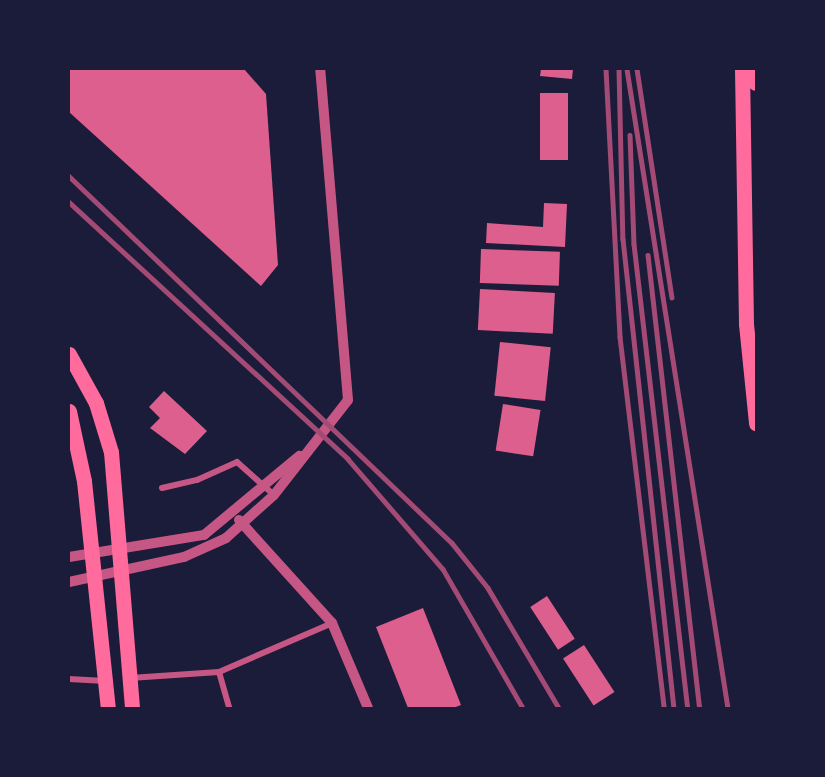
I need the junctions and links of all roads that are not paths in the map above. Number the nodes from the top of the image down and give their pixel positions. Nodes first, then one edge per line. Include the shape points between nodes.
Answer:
1 (320, 69) edge
2 (742, 69) edge
3 (754, 69) edge
4 (756, 82) edge
5 (69, 354) edge
6 (69, 411) edge
7 (756, 423) edge
8 (309, 449) junction
9 (264, 484) junction
10 (162, 488) dead end
11 (274, 495) junction
12 (233, 513) junction
13 (243, 525) junction
14 (119, 551) junction
15 (93, 555) junction
16 (69, 557) edge
17 (120, 571) junction
18 (94, 578) junction
19 (69, 582) edge
20 (332, 623) junction
21 (219, 672) junction
22 (130, 678) junction
23 (69, 679) edge
24 (105, 681) junction
25 (108, 708) edge
26 (132, 708) edge
27 (228, 708) edge
28 (368, 708) edge

1 - 8 street via 348,400
2 - 7 highway via 747,324
3 - 4 highway
5 - 14 highway via 96,403 111,452
6 - 15 highway
8 - 9 street
8 - 11 street
9 - 10 street via 237,462 197,480
9 - 11 street
9 - 12 street
11 - 13 street
12 - 13 street
12 - 14 street via 193,539
13 - 17 street via 200,552
13 - 20 street
14 - 15 street
14 - 17 highway
15 - 16 street
15 - 18 highway
17 - 18 street
17 - 22 highway
18 - 19 street
18 - 24 highway
20 - 21 street
20 - 28 street
21 - 22 street
21 - 27 street
22 - 26 highway
23 - 24 street
24 - 25 highway

